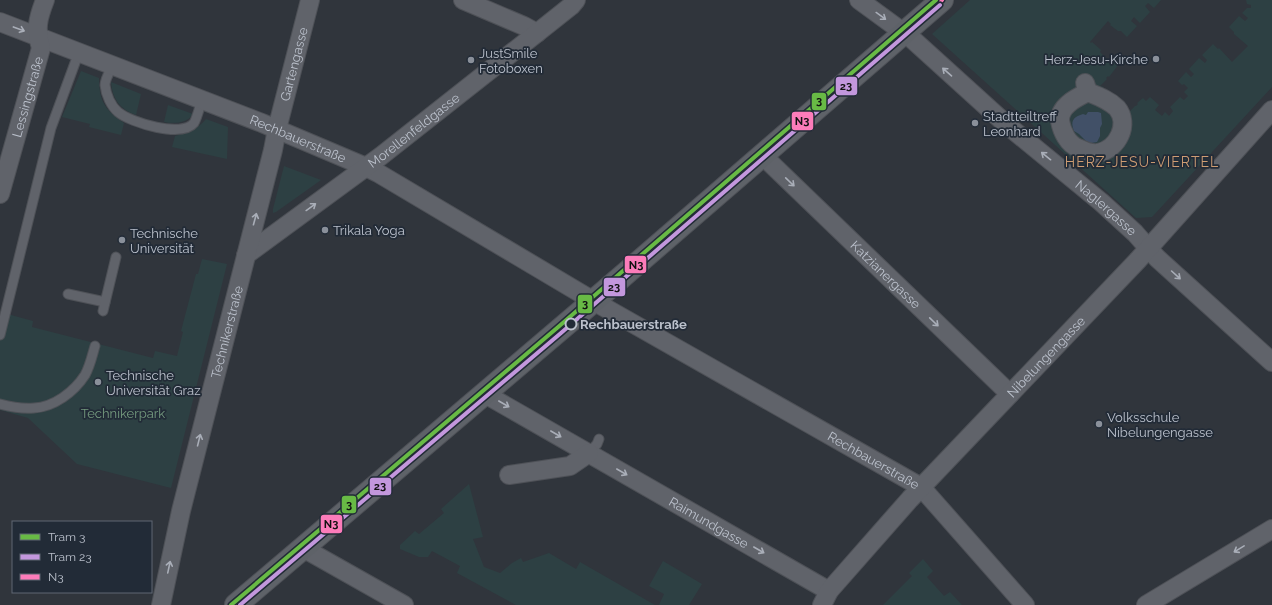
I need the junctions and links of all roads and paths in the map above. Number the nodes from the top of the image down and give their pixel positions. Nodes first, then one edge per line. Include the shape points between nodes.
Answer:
1 (45, 0) edge
2 (310, 0) edge
3 (463, 0) edge
4 (576, 0) edge
5 (859, 0) edge
6 (942, 0) edge
7 (0, 22) edge
8 (537, 33) junction
9 (903, 33) junction
10 (38, 36) junction
11 (79, 52) junction
12 (113, 65) junction
13 (202, 100) junction
14 (1272, 110) edge
15 (277, 129) junction
16 (762, 155) junction
17 (1098, 157) joint
18 (366, 167) junction
19 (0, 194) edge
20 (1148, 248) junction
21 (246, 255) junction
22 (116, 257) dead end
23 (68, 294) dead end
24 (594, 301) junction
25 (0, 335) edge
26 (95, 346) dead end
27 (1272, 362) edge
28 (485, 394) junction
29 (1010, 394) junction
30 (0, 404) edge
31 (594, 446) junction
32 (509, 475) dead end
33 (921, 487) junction
34 (1272, 528) edge
35 (303, 548) junction
36 (825, 598) edge
37 (161, 605) edge
38 (236, 605) edge
39 (404, 605) edge
40 (1025, 605) edge
41 (1146, 605) edge

1 - 10 street, Lessingstraße via 38,18
2 - 15 street, Gartengasse
3 - 8 street
4 - 8 street, Morellenfeldgasse
5 -> 9 street, Naglergasse
6 - 9 main road
7 -> 10 street, Rechbauerstraße
8 - 18 street, Morellenfeldgasse
9 - 16 main road
20 -> 9 street, Naglergasse via 1101,202 1007,125
10 - 11 street, Rechbauerstraße
10 - 19 street, Lessingstraße via 41,48
11 - 12 street, Rechbauerstraße
11 - 25 lane via 51,128
12 - 13 street, Rechbauerstraße
12 - 13 lane via 105,84 110,102 120,114 141,123 169,129 185,128 194,123
13 - 15 street, Rechbauerstraße
14 - 20 street, Nibelungengasse
15 - 18 street, Rechbauerstraße
21 -> 15 street, Technikerstraße
16 - 24 main road
16 -> 29 street, Katzianergasse
17 - 17 street via 1111,148 1125,132 1122,119 1112,100 1086,88 1071,100 1058,120 1072,147
21 -> 18 street, Morellenfeldgasse
18 - 24 street, Rechbauerstraße
20 -> 27 street, Naglergasse
20 - 29 street, Nibelungengasse
37 -> 21 street, Technikerstraße via 180,511
22 - 23 lane via 104,307
24 - 28 main road
24 - 33 street, Rechbauerstraße
26 - 30 lane via 85,374 77,386 62,398 36,408
28 -> 31 street, Raimundgasse
28 - 35 main road
29 - 33 street, Nibelungengasse
31 - 32 street via 570,466
31 -> 36 street, Raimundgasse
33 - 36 street, Nibelungengasse
33 - 40 street, Rechbauerstraße
34 -> 41 street
35 - 38 main road
35 - 39 street

